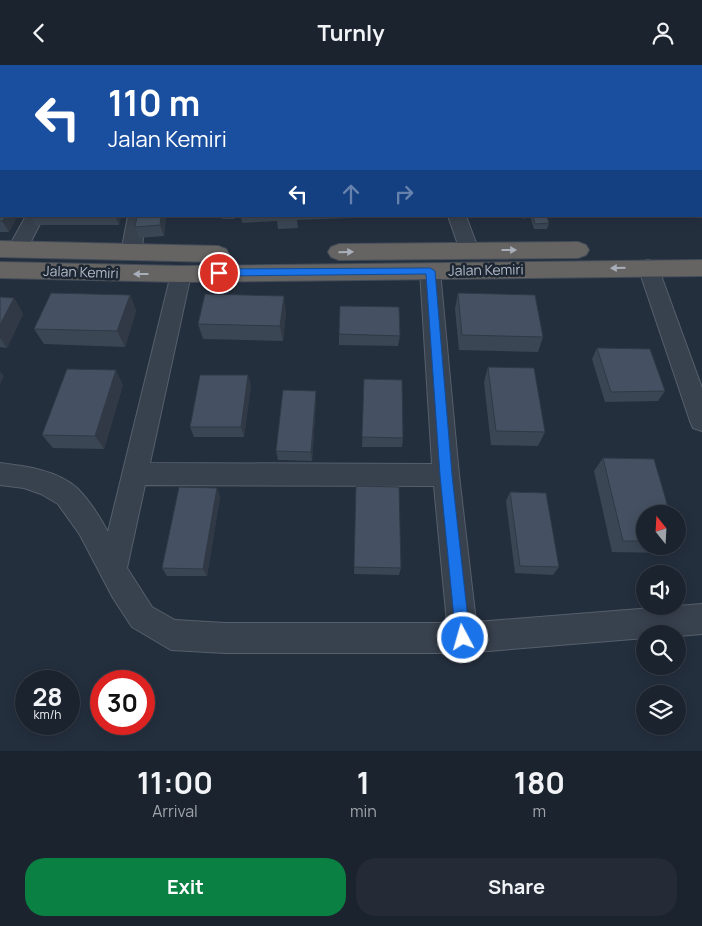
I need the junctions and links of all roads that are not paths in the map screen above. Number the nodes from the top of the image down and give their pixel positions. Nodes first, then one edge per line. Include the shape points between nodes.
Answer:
1 (34, 217) edge
2 (137, 217) edge
3 (457, 217) edge
4 (8, 250) edge
5 (702, 250) edge
6 (469, 251) junction
7 (131, 253) junction
8 (648, 267) junction
9 (702, 268) edge
10 (0, 270) edge
11 (430, 271) junction
12 (181, 274) junction
13 (702, 421) edge
14 (0, 474) edge
15 (136, 474) junction
16 (446, 475) junction
17 (113, 569) junction
18 (702, 619) edge
19 (463, 638) junction

1 - 4 street
2 - 7 street
3 - 6 street
4 - 7 highway, Jalan Kemiri
6 -> 5 highway, Jalan Kemiri
7 -> 6 highway, Jalan Kemiri
8 - 9 highway, Jalan Kemiri
8 -> 11 highway, Jalan Kemiri
8 - 13 street
12 -> 10 highway, Jalan Kemiri
11 - 12 highway, Jalan Kemiri
11 - 16 street
12 - 15 street
14 - 17 street via 49,485 67,496 90,526
15 - 16 street
15 - 17 street
16 - 19 street
17 - 19 street via 142,617 170,635
18 - 19 street

